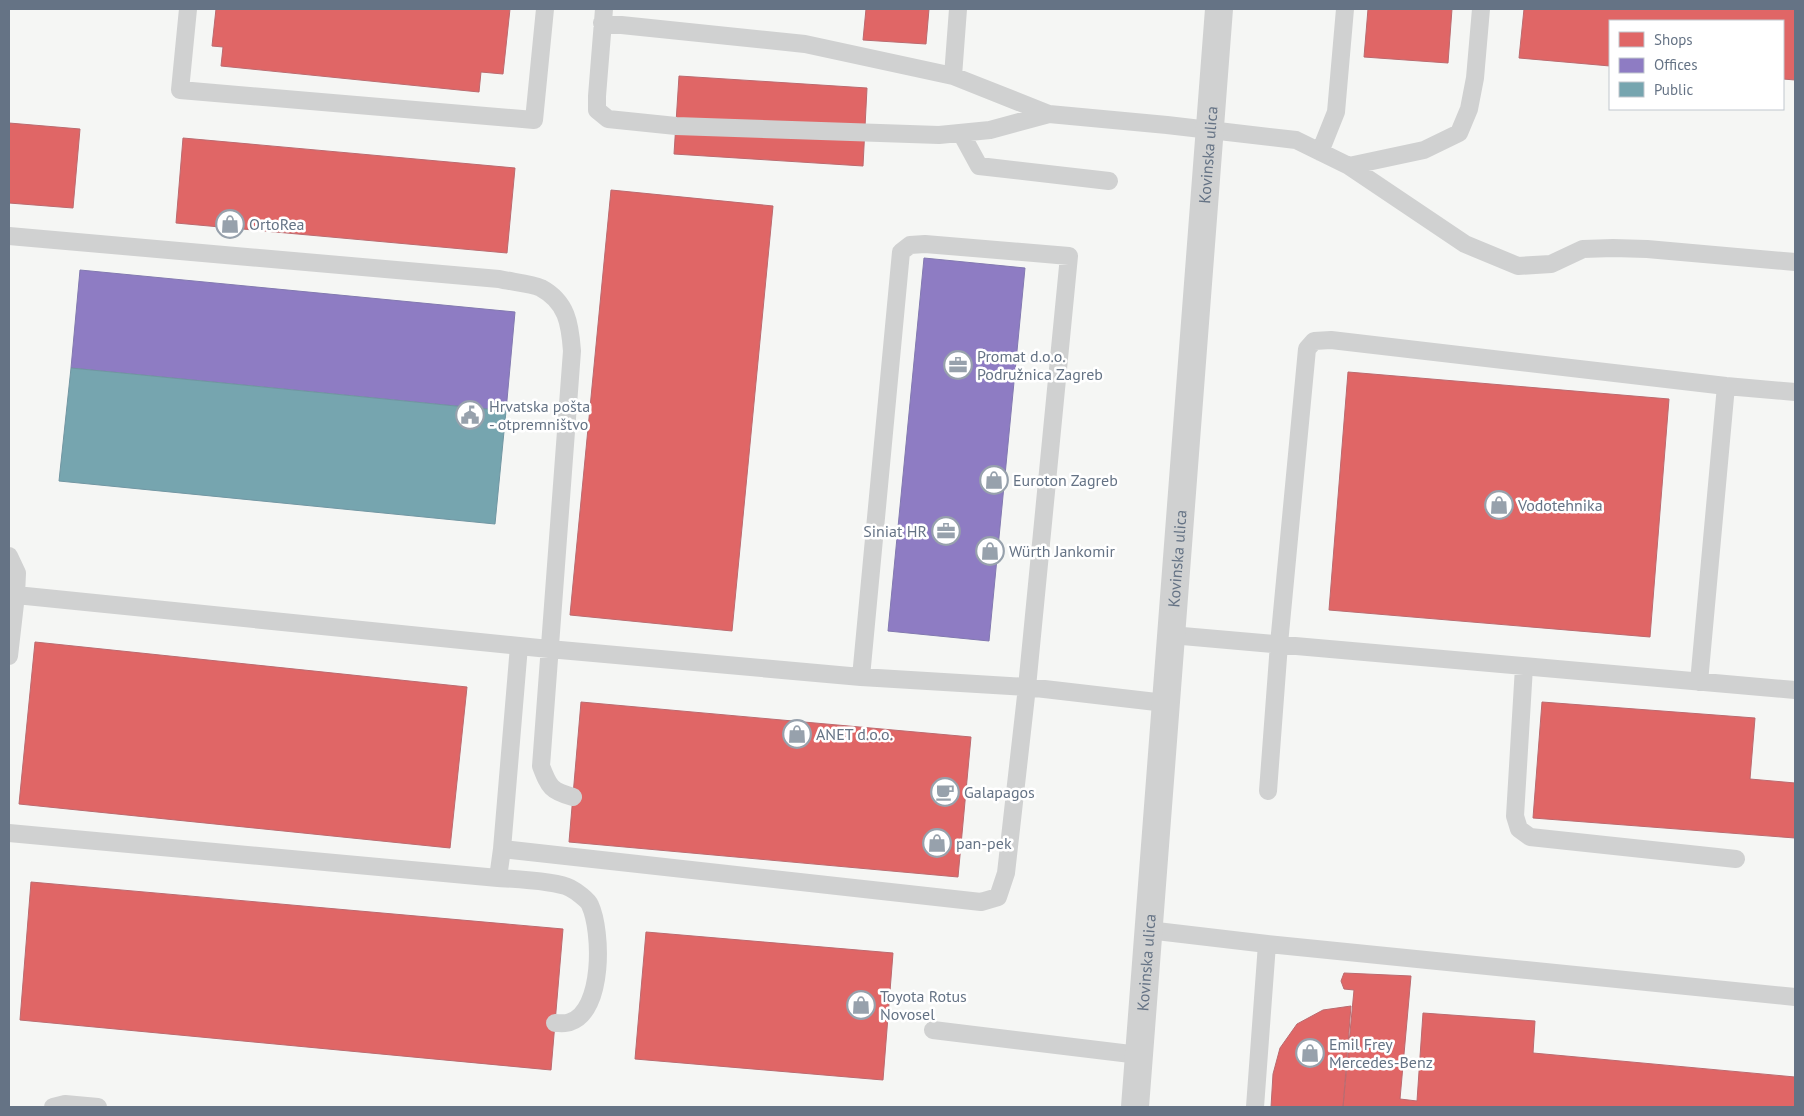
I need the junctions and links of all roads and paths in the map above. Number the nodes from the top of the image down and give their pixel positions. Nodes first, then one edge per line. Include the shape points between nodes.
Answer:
1 (188, 9) edge
2 (545, 9) edge
3 (958, 9) edge
4 (1219, 9) edge
5 (1345, 9) edge
6 (1481, 9) edge
7 (603, 16) edge
8 (953, 76) junction
9 (1049, 114) junction
10 (1211, 130) junction
11 (961, 133) junction
12 (1320, 152) junction
13 (1349, 166) junction
14 (1109, 181) dead end
15 (9, 236) edge
16 (1795, 262) edge
17 (1726, 386) junction
18 (1795, 392) edge
19 (9, 556) edge
20 (16, 595) junction
21 (1171, 635) junction
22 (1279, 644) junction
23 (519, 646) junction
24 (549, 649) junction
25 (9, 656) edge
26 (1524, 667) junction
27 (861, 677) junction
28 (1699, 682) junction
29 (1027, 687) junction
30 (1795, 690) edge
31 (1166, 703) junction
32 (1268, 790) dead end
33 (573, 797) dead end
34 (9, 833) edge
35 (502, 849) junction
36 (1736, 859) dead end
37 (498, 878) junction
38 (1148, 930) junction
39 (1267, 944) junction
40 (1795, 997) edge
41 (555, 1023) dead end
42 (933, 1030) dead end
43 (1139, 1055) junction
44 (53, 1107) edge
45 (98, 1107) edge
46 (1135, 1107) edge
47 (1255, 1107) edge

1 - 2 lane via 180,90 534,120
3 - 8 lane
4 - 10 street, Kovinska ulica
5 - 12 lane via 1336,112
6 - 13 lane via 1471,102 1459,133 1424,150
7 - 8 lane via 805,44
7 - 11 lane via 597,110 608,119 676,126 865,134
8 - 9 lane
9 - 10 lane
9 - 11 lane via 990,130
10 - 12 lane via 1296,140
10 - 21 street, Kovinska ulica
11 - 14 lane via 979,166
12 - 13 lane
13 - 16 lane via 1465,244 1518,266 1551,264 1583,249 1613,248
15 - 24 lane via 499,279 540,288 561,303 570,327 572,351
17 - 18 lane
17 - 22 lane via 1332,340 1314,341 1308,349
17 - 28 lane
19 - 20 lane via 17,573
20 - 23 lane
20 - 25 lane
21 - 22 lane
21 - 31 street, Kovinska ulica
22 - 26 lane
22 - 32 lane
23 - 24 lane
23 - 35 lane
24 - 27 lane
24 - 33 lane via 541,766 548,785 558,793
26 - 28 lane
26 - 36 lane via 1515,816 1519,829 1530,837
27 - 29 lane
27 - 29 lane via 901,252 910,245 925,244 1069,256
28 - 30 lane
29 - 31 lane
29 - 35 lane via 1006,874 998,897 981,902
31 - 38 street, Kovinska ulica
34 - 37 lane
35 - 37 lane
37 - 41 lane via 545,882 570,888 590,903 597,925 597,974 591,1001 570,1022
38 - 39 lane
38 - 43 street, Kovinska ulica
39 - 40 lane
39 - 47 lane
42 - 43 lane
43 - 46 street, Kovinska ulica
44 - 45 lane via 64,1104

